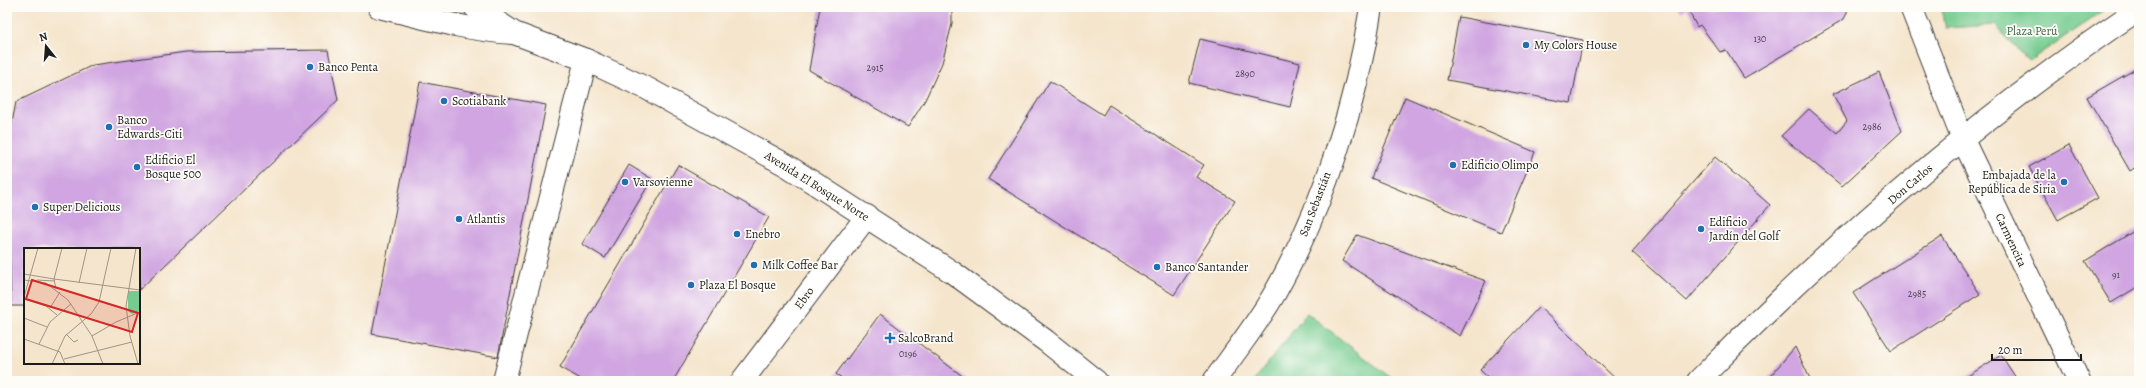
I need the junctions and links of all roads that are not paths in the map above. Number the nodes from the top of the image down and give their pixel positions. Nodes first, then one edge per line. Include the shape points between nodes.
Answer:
1 (379, 7) edge
2 (475, 7) edge
3 (1371, 7) edge
4 (1911, 7) edge
5 (2139, 9) edge
6 (514, 33) junction
7 (586, 60) junction
8 (1963, 140) junction
9 (867, 216) junction
10 (504, 381) edge
11 (742, 381) edge
12 (1096, 381) edge
13 (1214, 381) edge
14 (1698, 381) edge
15 (2079, 381) edge

1 - 6 street, Avenida El Bosque Norte via 456,26
2 - 6 street, Avenida El Bosque Norte
3 - 13 street, San Sebastián via 1361,59 1345,118 1309,224 1294,258 1262,314
4 - 8 street, Carmencita
5 - 8 street, Don Carlos via 2026,90
6 - 7 street, Avenida El Bosque Norte
7 - 9 street, Avenida El Bosque Norte via 718,126
7 - 10 street
8 - 14 street, Don Carlos via 1834,251
8 - 15 street, Carmencita
9 - 11 street, Ebro
9 - 12 street, Avenida El Bosque Norte via 952,272

